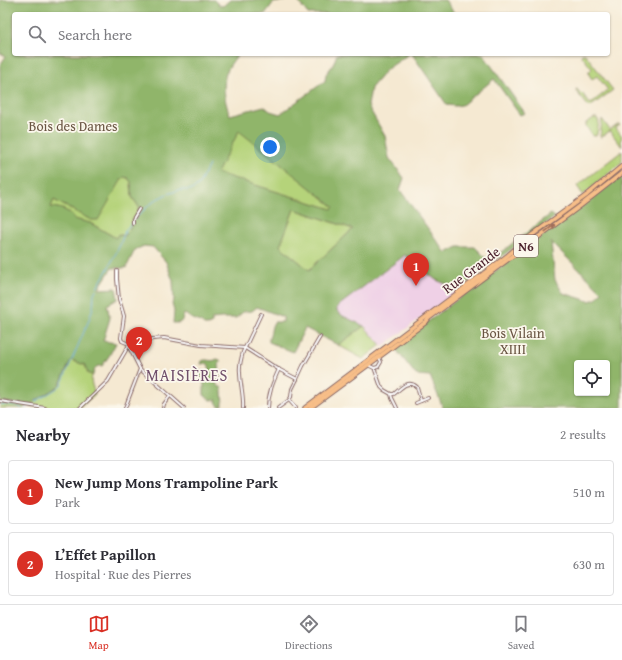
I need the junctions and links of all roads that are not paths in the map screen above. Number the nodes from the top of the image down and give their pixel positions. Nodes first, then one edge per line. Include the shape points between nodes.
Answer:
1 (622, 166) edge
2 (622, 172) edge
3 (139, 209) dead end
4 (133, 221) dead end
5 (117, 271) dead end
6 (261, 314) dead end
7 (320, 337) dead end
8 (130, 344) junction
9 (245, 348) junction
10 (379, 357) junction
11 (368, 360) junction
12 (368, 365) junction
13 (375, 368) junction
14 (140, 369) junction
15 (279, 369) junction
16 (296, 379) junction
17 (391, 394) junction
18 (170, 396) junction
19 (428, 398) dead end
20 (289, 400) junction
21 (421, 400) junction
22 (0, 401) edge
23 (416, 403) dead end
24 (36, 407) edge
25 (45, 408) edge
26 (80, 408) edge
27 (125, 408) edge
28 (163, 408) edge
29 (184, 408) edge
30 (243, 408) edge
31 (268, 408) edge
32 (278, 408) edge
33 (296, 408) edge
34 (305, 408) edge
35 (310, 408) edge
36 (397, 408) edge

1 - 11 main road, Rue Grande / N6
10 -> 2 main road, Rue Grande / N6
3 - 4 street
5 - 8 street via 119,299 124,316 121,338
6 - 9 street
7 - 16 street
8 - 9 street via 164,338 207,346
8 - 14 street
8 - 26 street via 108,381
9 - 15 street
9 - 30 street via 240,369
10 - 12 main road, Rue Grande / N6
10 - 13 street via 381,362
11 - 12 street
11 - 34 main road, Rue Grande / N6
12 - 13 street
12 - 35 main road, Rue Grande / N6
13 - 17 street via 381,387
14 - 18 street
14 - 27 street
15 - 16 street
15 - 31 street via 270,393
16 - 20 street
17 - 21 street via 406,384 411,384 417,387
17 - 36 street
18 - 28 street
18 - 29 street
19 - 21 street
20 - 32 street
20 - 33 street
21 - 23 street
22 - 24 street
24 - 25 street

